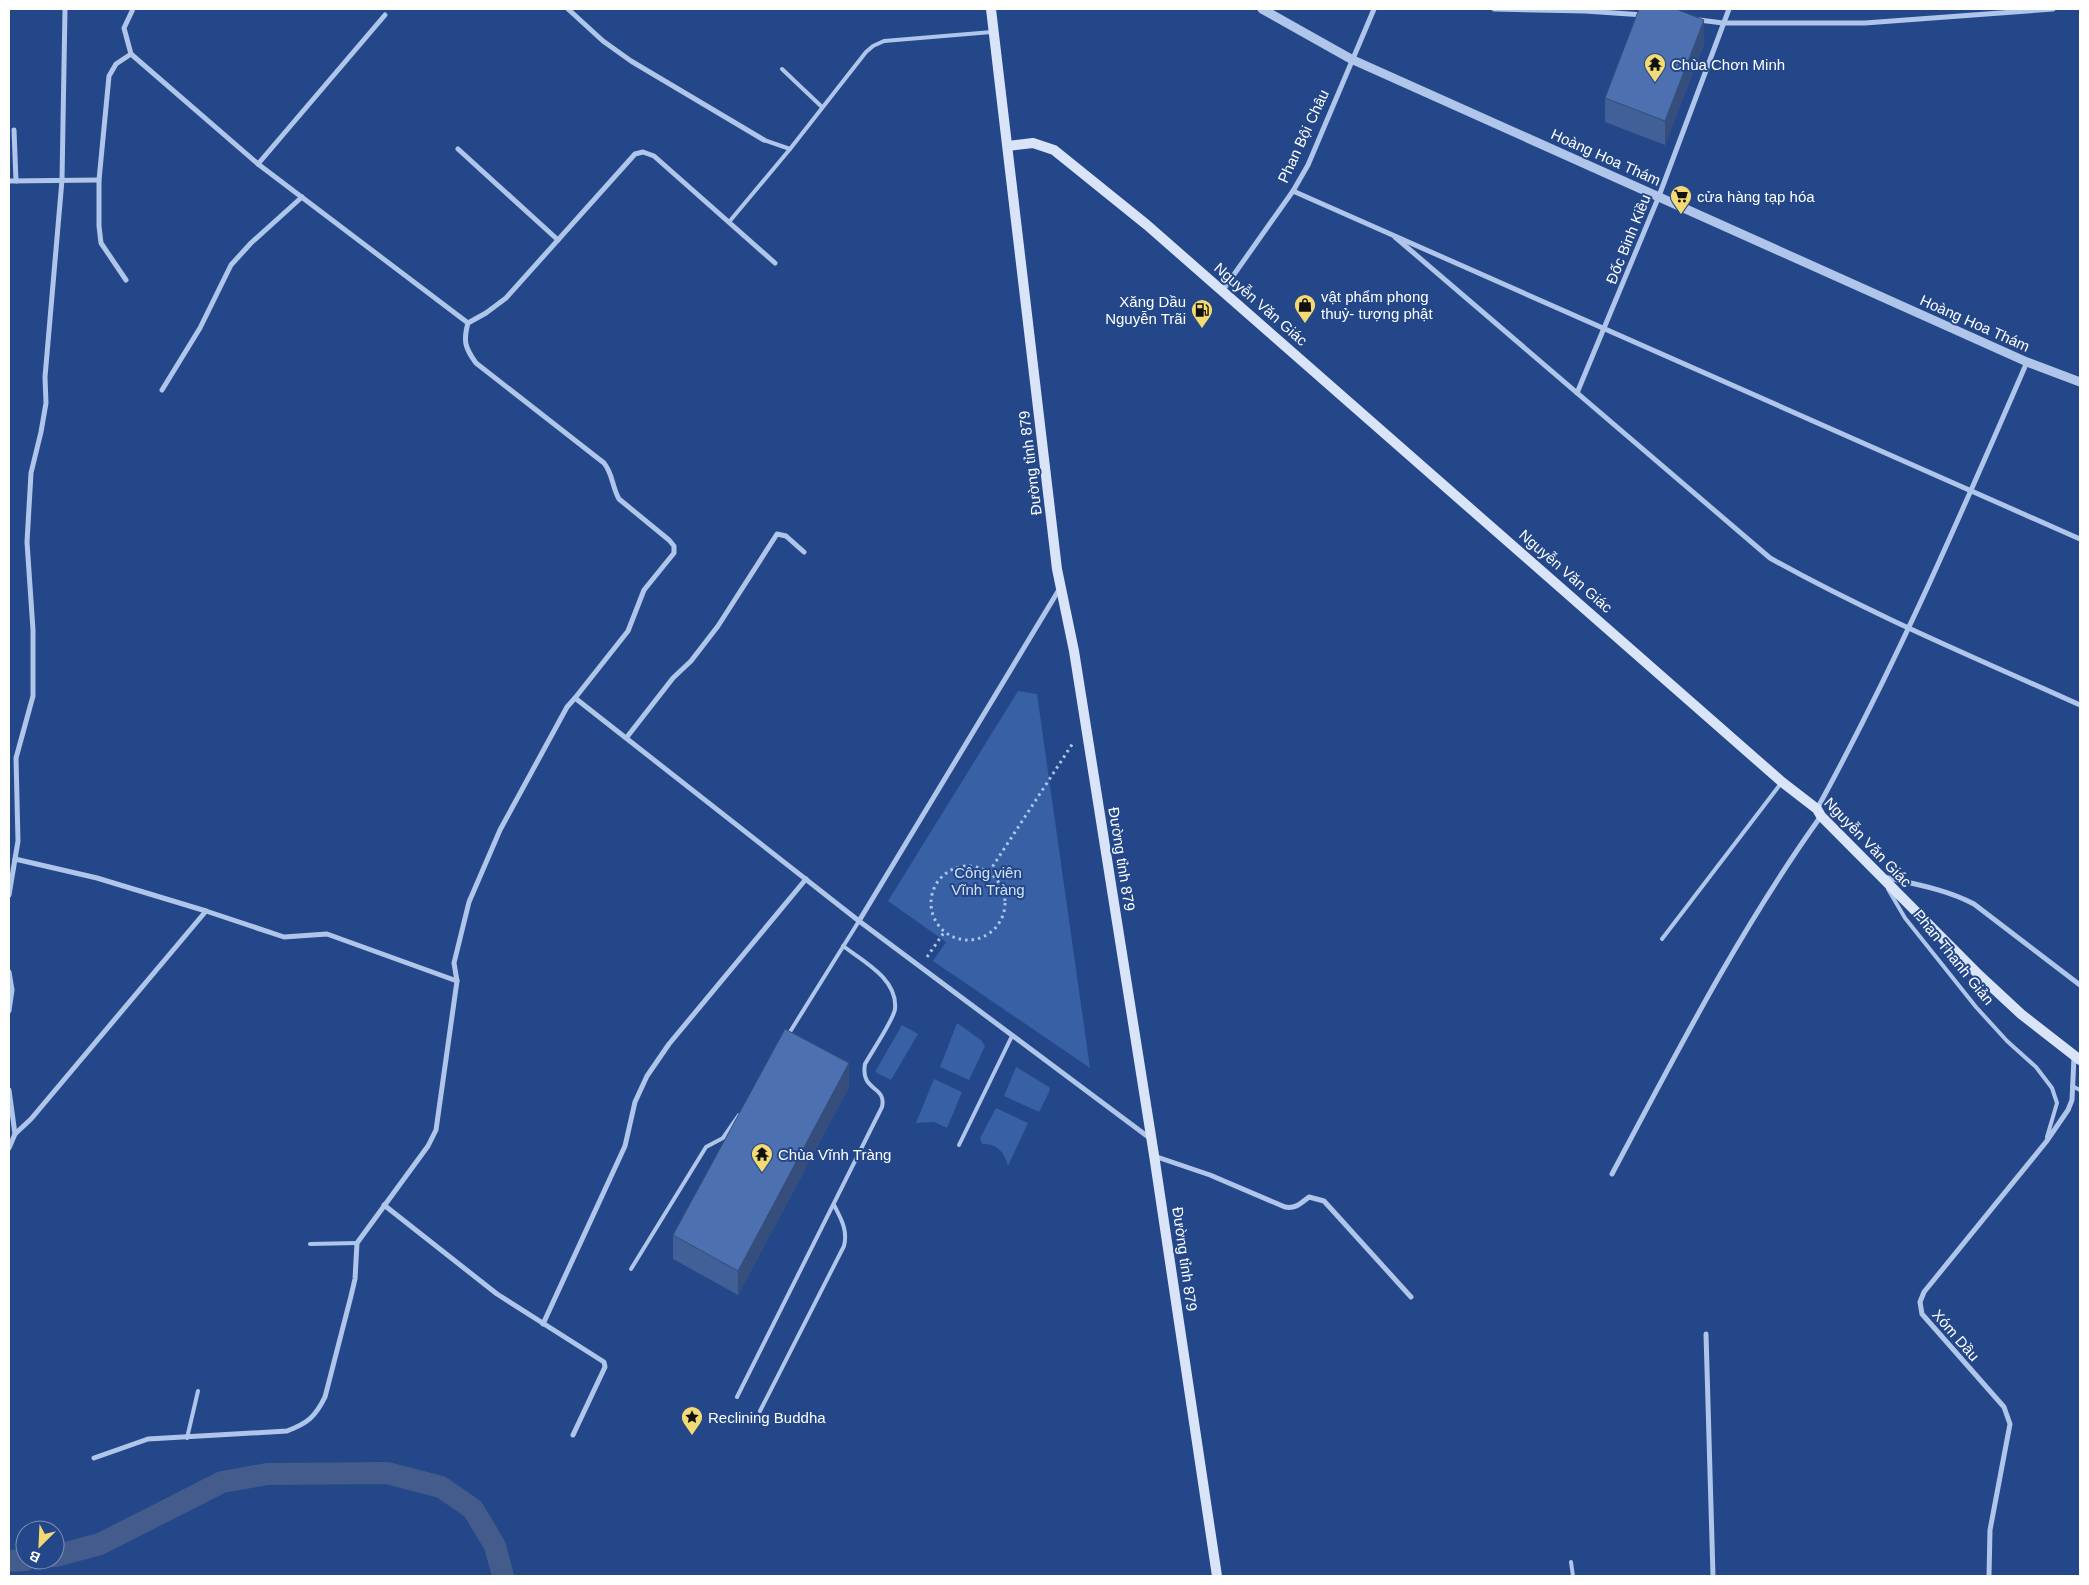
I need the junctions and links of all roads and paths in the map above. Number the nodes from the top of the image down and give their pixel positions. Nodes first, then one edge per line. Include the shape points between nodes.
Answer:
1 (65, 9) edge
2 (133, 9) edge
3 (568, 9) edge
4 (991, 9) edge
5 (1262, 9) edge
6 (1374, 9) edge
7 (1494, 9) edge
8 (1729, 9) edge
9 (2053, 9) edge
10 (385, 15) dead end
11 (1649, 15) edge
12 (1695, 20) edge
13 (1723, 23) junction
14 (994, 32) junction
15 (131, 54) junction
16 (1351, 59) junction
17 (782, 69) dead end
18 (822, 107) junction
19 (14, 130) dead end
20 (764, 140) joint
21 (1008, 146) junction
22 (790, 149) junction
23 (458, 150) dead end
24 (258, 164) junction
25 (62, 180) junction
26 (99, 180) junction
27 (9, 181) edge
28 (16, 181) junction
29 (1293, 191) junction
30 (1659, 196) junction
31 (302, 197) junction
32 (729, 222) junction
33 (1390, 233) junction
34 (558, 240) junction
35 (775, 263) dead end
36 (126, 280) dead end
37 (1223, 290) junction
38 (468, 323) junction
39 (1605, 328) junction
40 (2027, 362) junction
41 (2080, 382) edge
42 (162, 390) dead end
43 (1577, 393) junction
44 (1971, 491) junction
45 (2080, 539) edge
46 (804, 552) dead end
47 (1060, 588) junction
48 (1910, 629) junction
49 (575, 698) junction
50 (2080, 705) edge
51 (1086, 724) junction
52 (627, 737) junction
53 (1782, 782) junction
54 (1819, 813) junction
55 (15, 859) junction
56 (989, 872) junction
57 (1881, 876) junction
58 (806, 879) junction
59 (9, 895) edge
60 (206, 911) junction
61 (859, 921) junction
62 (945, 931) junction
63 (1662, 940) dead end
64 (843, 946) junction
65 (920, 968) junction
66 (9, 972) edge
67 (457, 981) junction
68 (2080, 985) edge
69 (9, 1011) edge
70 (787, 1036) edge
71 (1012, 1036) junction
72 (2077, 1058) edge
73 (2072, 1086) junction
74 (9, 1090) edge
75 (2080, 1090) edge
76 (741, 1111) edge
77 (15, 1134) junction
78 (1151, 1140) junction
79 (2046, 1142) junction
80 (959, 1145) dead end
81 (9, 1148) edge
82 (1154, 1156) junction
83 (1612, 1174) dead end
84 (384, 1205) junction
85 (834, 1205) junction
86 (357, 1243) junction
87 (310, 1244) dead end
88 (631, 1269) dead end
89 (1411, 1297) dead end
90 (543, 1324) junction
91 (1706, 1334) dead end
92 (198, 1391) dead end
93 (737, 1397) dead end
94 (760, 1411) dead end
95 (573, 1435) dead end
96 (187, 1438) junction
97 (94, 1458) dead end
98 (1570, 1562) dead end
99 (1217, 1576) edge
100 (1574, 1576) edge
101 (1713, 1576) edge
102 (1989, 1576) edge

1 - 25 street
2 - 15 street via 124,28
3 - 20 street via 631,61
4 - 14 main road, Đường tỉnh 879
5 - 16 street, Hoàng Hoa Thám
6 - 16 street, Phan Bội Châu
7 - 11 street
8 - 13 street, Đốc Binh Kiều
9 - 13 street via 1865,23
10 - 24 street
12 - 13 street
13 - 30 street, Đốc Binh Kiều
14 - 18 lane via 884,42 873,46
14 - 21 main road, Đường tỉnh 879
15 - 24 street
15 - 26 street via 116,64 110,76
16 - 29 street, Phan Bội Châu via 1308,166
16 - 30 street, Hoàng Hoa Thám
17 - 18 lane
18 - 22 lane
19 - 28 street
20 - 22 lane
21 - 37 main road, Nguyễn Văn Giác via 1033,143 1054,150
21 - 47 main road, Đường tỉnh 879
22 - 32 lane
23 - 34 street
24 - 31 street
25 - 26 street
25 - 28 street
25 - 55 street via 45,377 46,403 31,472 27,542 33,630 33,696 16,758 18,841
26 - 36 street via 101,243
27 - 28 street
29 - 33 street
29 - 37 street, Phan Bội Châu
30 - 39 street, Đốc Binh Kiều
30 - 40 street, Hoàng Hoa Thám
31 - 38 street
31 - 42 street via 231,265 200,328
32 - 34 street via 654,156 643,152 635,154
32 - 35 street
33 - 39 street
33 - 43 street
34 - 38 street via 506,298
37 - 53 main road, Nguyễn Văn Giác
38 - 49 street via 464,337 476,363 604,464 610,471 619,498 674,546 674,554 644,590 628,632
39 - 43 street, Đốc Binh Kiều
39 - 44 street
40 - 41 street, Hoàng Hoa Thám
40 - 44 street
43 - 48 street via 1770,558 1823,588
44 - 45 street
44 - 48 street
46 - 52 street via 786,536 777,534 718,626
47 - 51 main road, Đường tỉnh 879
47 - 61 street
48 - 50 street
48 - 54 street
49 - 52 street
49 - 67 street via 567,707 500,830 469,902 454,963
51 - 56 path
51 - 78 main road, Đường tỉnh 879
52 - 58 street
53 - 54 main road, Nguyễn Văn Giác
53 - 63 lane
54 - 57 main road, Nguyễn Văn Giác
54 - 83 street via 1731,953
55 - 59 street
55 - 60 street via 97,878
56 - 62 path via 978,867 954,868 936,883 931,906 934,918
56 - 62 path via 998,881 1004,898 1002,916 996,927 974,939 962,939
57 - 68 street, Phan Thanh Giản via 1943,891 1974,904
57 - 72 main road, Nguyễn Văn Giác via 1979,975 2021,1014
57 - 79 lane, Phan Thanh Giản via 1905,918 1976,1007 2036,1067 2052,1088 2058,1103
58 - 61 street
58 - 90 street via 669,1044 647,1076 635,1102 625,1146
60 - 67 street via 284,937 327,934
60 - 77 street
61 - 64 lane
61 - 65 street
62 - 65 path
64 - 70 lane
64 - 85 lane via 886,980 893,993 895,1010 864,1073 866,1082 881,1094 884,1101
65 - 71 street
66 - 69 street via 12,990
67 - 84 street via 436,1130 428,1146
71 - 78 street
71 - 80 lane
72 - 73 street, Xóm Dầu
73 - 75 lane
73 - 79 street, Xóm Dầu via 2068,1110
74 - 77 street
76 - 88 lane via 723,1138 706,1147
77 - 81 street
78 - 82 main road, Đường tỉnh 879
79 - 102 street, Xóm Dầu via 1924,1292 1920,1302 1922,1314 2004,1407 2010,1424 1990,1530
82 - 89 street via 1210,1175 1285,1207 1297,1206 1309,1197 1324,1201
82 - 99 main road, Đường tỉnh 879
84 - 86 street
84 - 90 street via 489,1288
85 - 93 lane
85 - 94 lane via 845,1228 844,1246
86 - 87 lane
86 - 96 street via 351,1296 325,1397 318,1412 306,1424 287,1432
90 - 95 street via 604,1362
91 - 101 street
92 - 96 lane
96 - 97 street via 148,1439
98 - 100 lane

